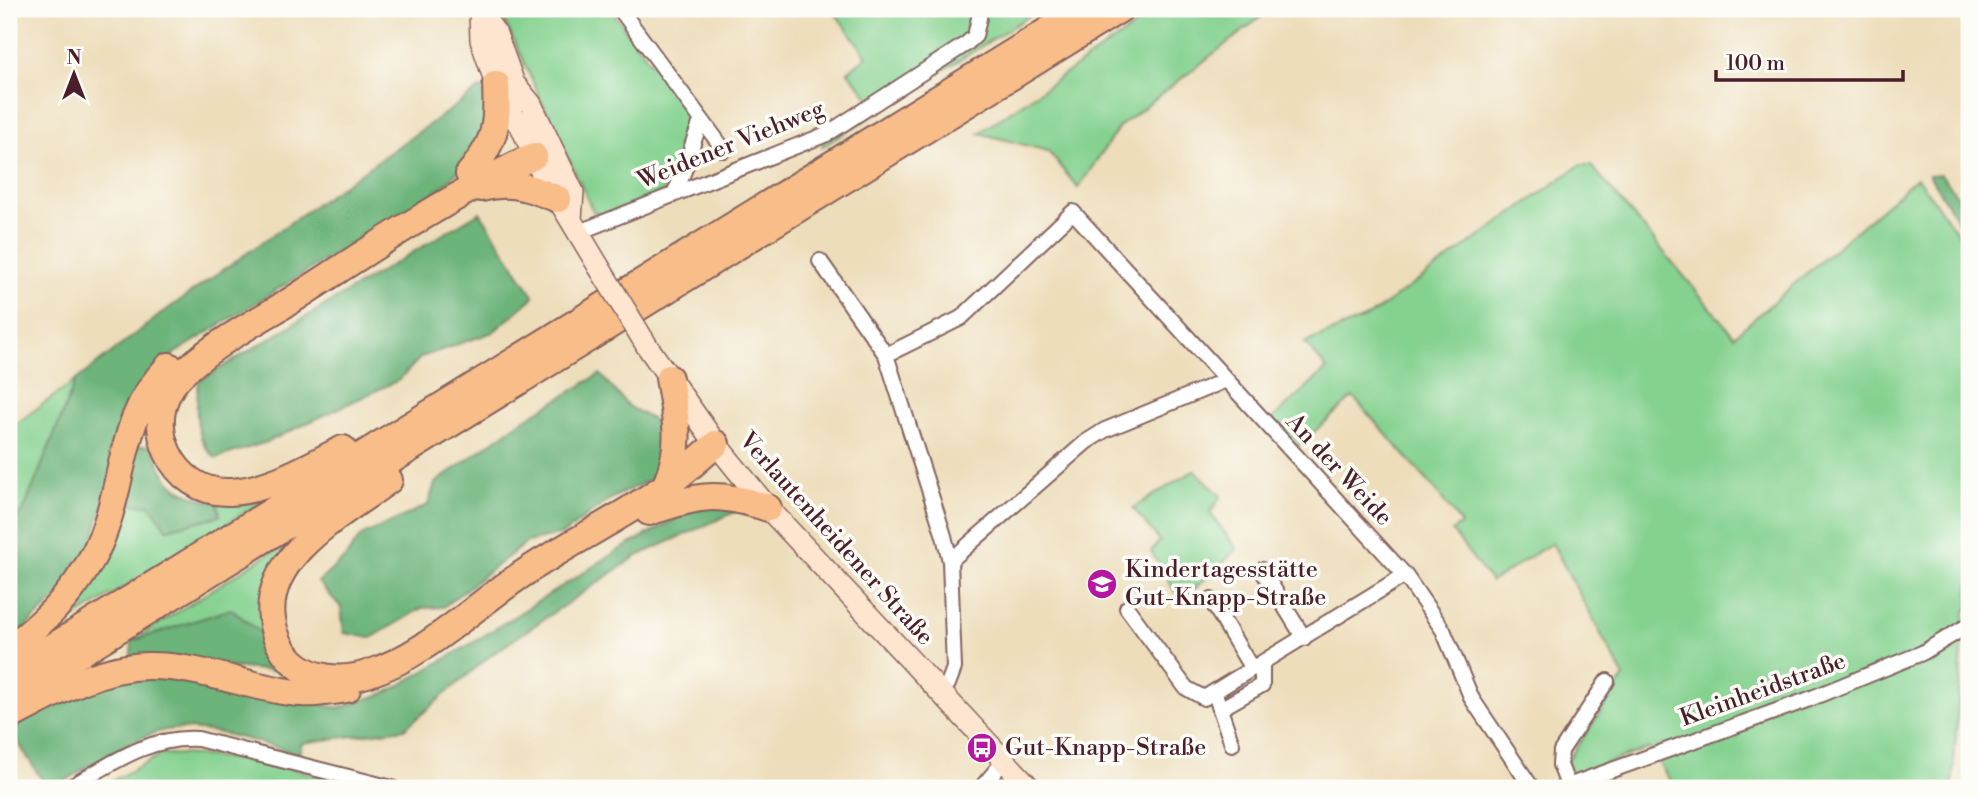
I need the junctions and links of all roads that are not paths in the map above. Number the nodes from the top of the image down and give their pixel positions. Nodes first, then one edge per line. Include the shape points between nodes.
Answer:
1 (620, 9) edge
2 (981, 9) edge
3 (1083, 9) edge
4 (1120, 9) edge
5 (479, 11) edge
6 (507, 85) junction
7 (702, 120) junction
8 (527, 142) junction
9 (724, 150) dead end
10 (469, 174) junction
11 (674, 192) junction
12 (449, 198) junction
13 (569, 217) junction
14 (820, 261) dead end
15 (887, 355) junction
16 (669, 378) junction
17 (1224, 381) junction
18 (458, 418) junction
19 (403, 430) junction
20 (721, 451) junction
21 (666, 485) junction
22 (768, 508) junction
23 (649, 512) junction
24 (950, 561) junction
25 (1262, 570) dead end
26 (1405, 575) junction
27 (1211, 600) dead end
28 (1127, 608) dead end
29 (1969, 625) edge
30 (1304, 638) junction
31 (9, 649) edge
32 (1257, 666) junction
33 (9, 674) edge
34 (1608, 681) dead end
35 (940, 692) junction
36 (1215, 692) junction
37 (9, 697) edge
38 (1220, 709) junction
39 (9, 717) edge
40 (1232, 744) dead end
41 (1004, 761) junction
42 (1566, 787) edge
43 (69, 788) edge
44 (392, 788) edge
45 (981, 788) edge
46 (1030, 788) edge
47 (1532, 788) edge

1 - 7 street
2 - 11 street, Weidener Viehweg via 975,36 966,44 827,134
3 - 19 highway
4 - 18 highway
5 - 6 main road, Verlautenheidener Straße via 481,40
6 - 8 main road, Verlautenheidener Straße via 508,111
6 - 10 highway via 491,145
6 - 13 main road via 531,104 573,192
7 - 9 street
7 - 11 street
8 - 10 highway
8 - 12 highway
8 - 13 main road, Verlautenheidener Straße
10 - 31 highway via 197,343 163,373 133,419 94,556 64,599
11 - 13 street, Weidener Viehweg
12 - 13 highway via 506,183
12 - 19 highway via 194,363 164,400 160,429 166,452 181,472 219,492 267,484 344,449
13 - 16 main road, Verlautenheidener Straße, bridge
14 - 15 street
15 - 17 street, An der Weide via 961,318 1073,212
15 - 24 street
16 - 20 main road, Verlautenheidener Straße
16 - 21 highway via 679,442
17 - 24 street via 1086,442
17 - 26 street, An der Weide
18 - 21 highway via 286,564 273,595 272,621 281,646 300,667 321,677 353,678 400,660 439,637 525,572
18 - 37 highway
19 - 33 highway
20 - 21 highway
20 - 22 main road, Verlautenheidener Straße
20 - 23 highway
22 - 23 highway via 720,495
22 - 35 main road, Verlautenheidener Straße
23 - 39 highway via 391,675 363,686 290,692 182,668 146,666 75,684
24 - 35 street via 954,668
25 - 30 street
26 - 30 street
26 - 47 street, An der Weide via 1443,631 1472,699
27 - 32 street
28 - 36 street via 1186,688 1204,698
29 - 42 street, Kleinheidstraße via 1922,653 1807,700
30 - 32 street
32 - 36 street
32 - 38 street via 1262,685
34 - 42 street, Kleinheidstraße via 1561,751
35 - 41 main road, Verlautenheidener Straße
36 - 38 street
38 - 40 street
41 - 45 street
41 - 46 main road, Verlautenheidener Straße
43 - 44 street via 135,751 172,737 198,738

